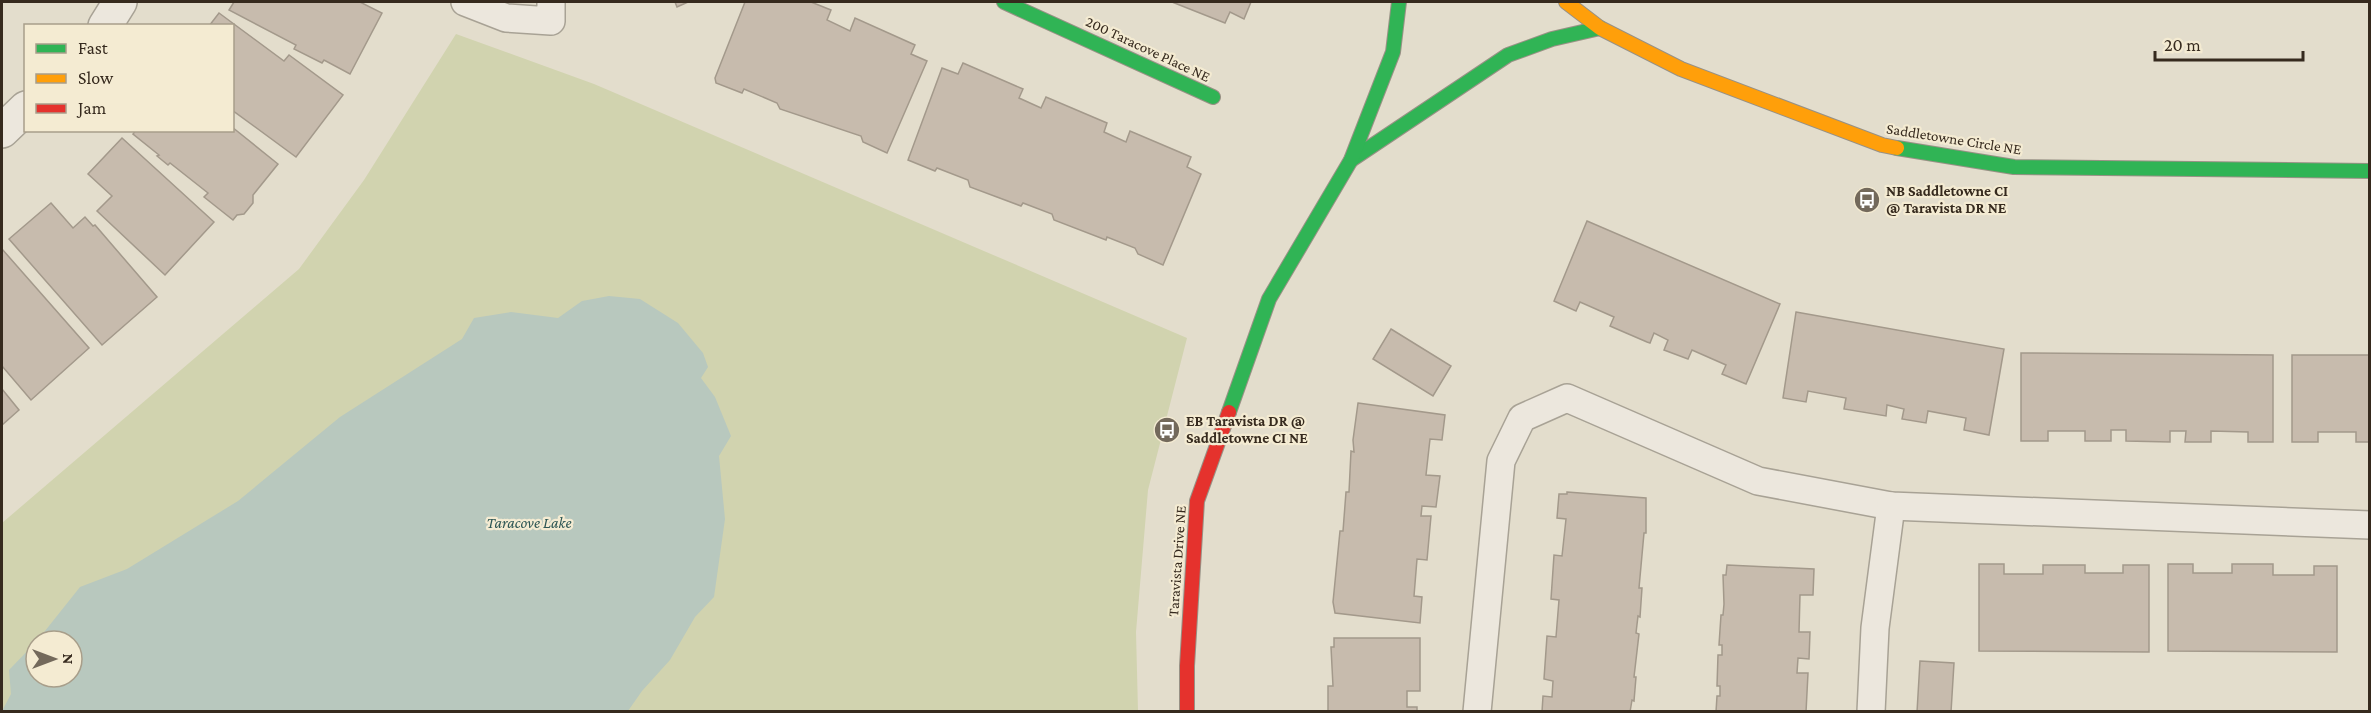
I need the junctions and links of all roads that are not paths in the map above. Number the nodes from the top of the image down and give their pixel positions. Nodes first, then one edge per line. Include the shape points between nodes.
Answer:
1 (120, 2) edge
2 (465, 2) edge
3 (551, 2) edge
4 (1004, 2) edge
5 (1399, 2) edge
6 (1566, 2) edge
7 (106, 24) edge
8 (1600, 28) junction
9 (1213, 97) dead end
10 (24, 110) edge
11 (2, 131) edge
12 (1351, 160) junction
13 (2370, 171) edge
14 (1891, 506) junction
15 (2370, 525) edge
16 (1187, 711) edge
17 (1477, 711) edge
18 (1871, 711) edge

1 - 7 street
2 - 3 lane via 506,18 551,21
4 - 9 main road, 200 Taracove Place NE
5 - 12 main road, Taravista Drive NE via 1393,52
6 - 8 main road, Saddletowne Circle NE
8 - 12 main road via 1551,39 1508,55
8 - 13 main road, Saddletowne Circle NE via 1681,69 1882,145 2014,167
10 - 11 street
12 - 16 main road, Taravista Drive NE via 1269,299 1197,501 1186,666
14 - 15 lane
14 - 17 lane via 1758,481 1567,398 1522,418 1501,461
14 - 18 lane via 1875,628

